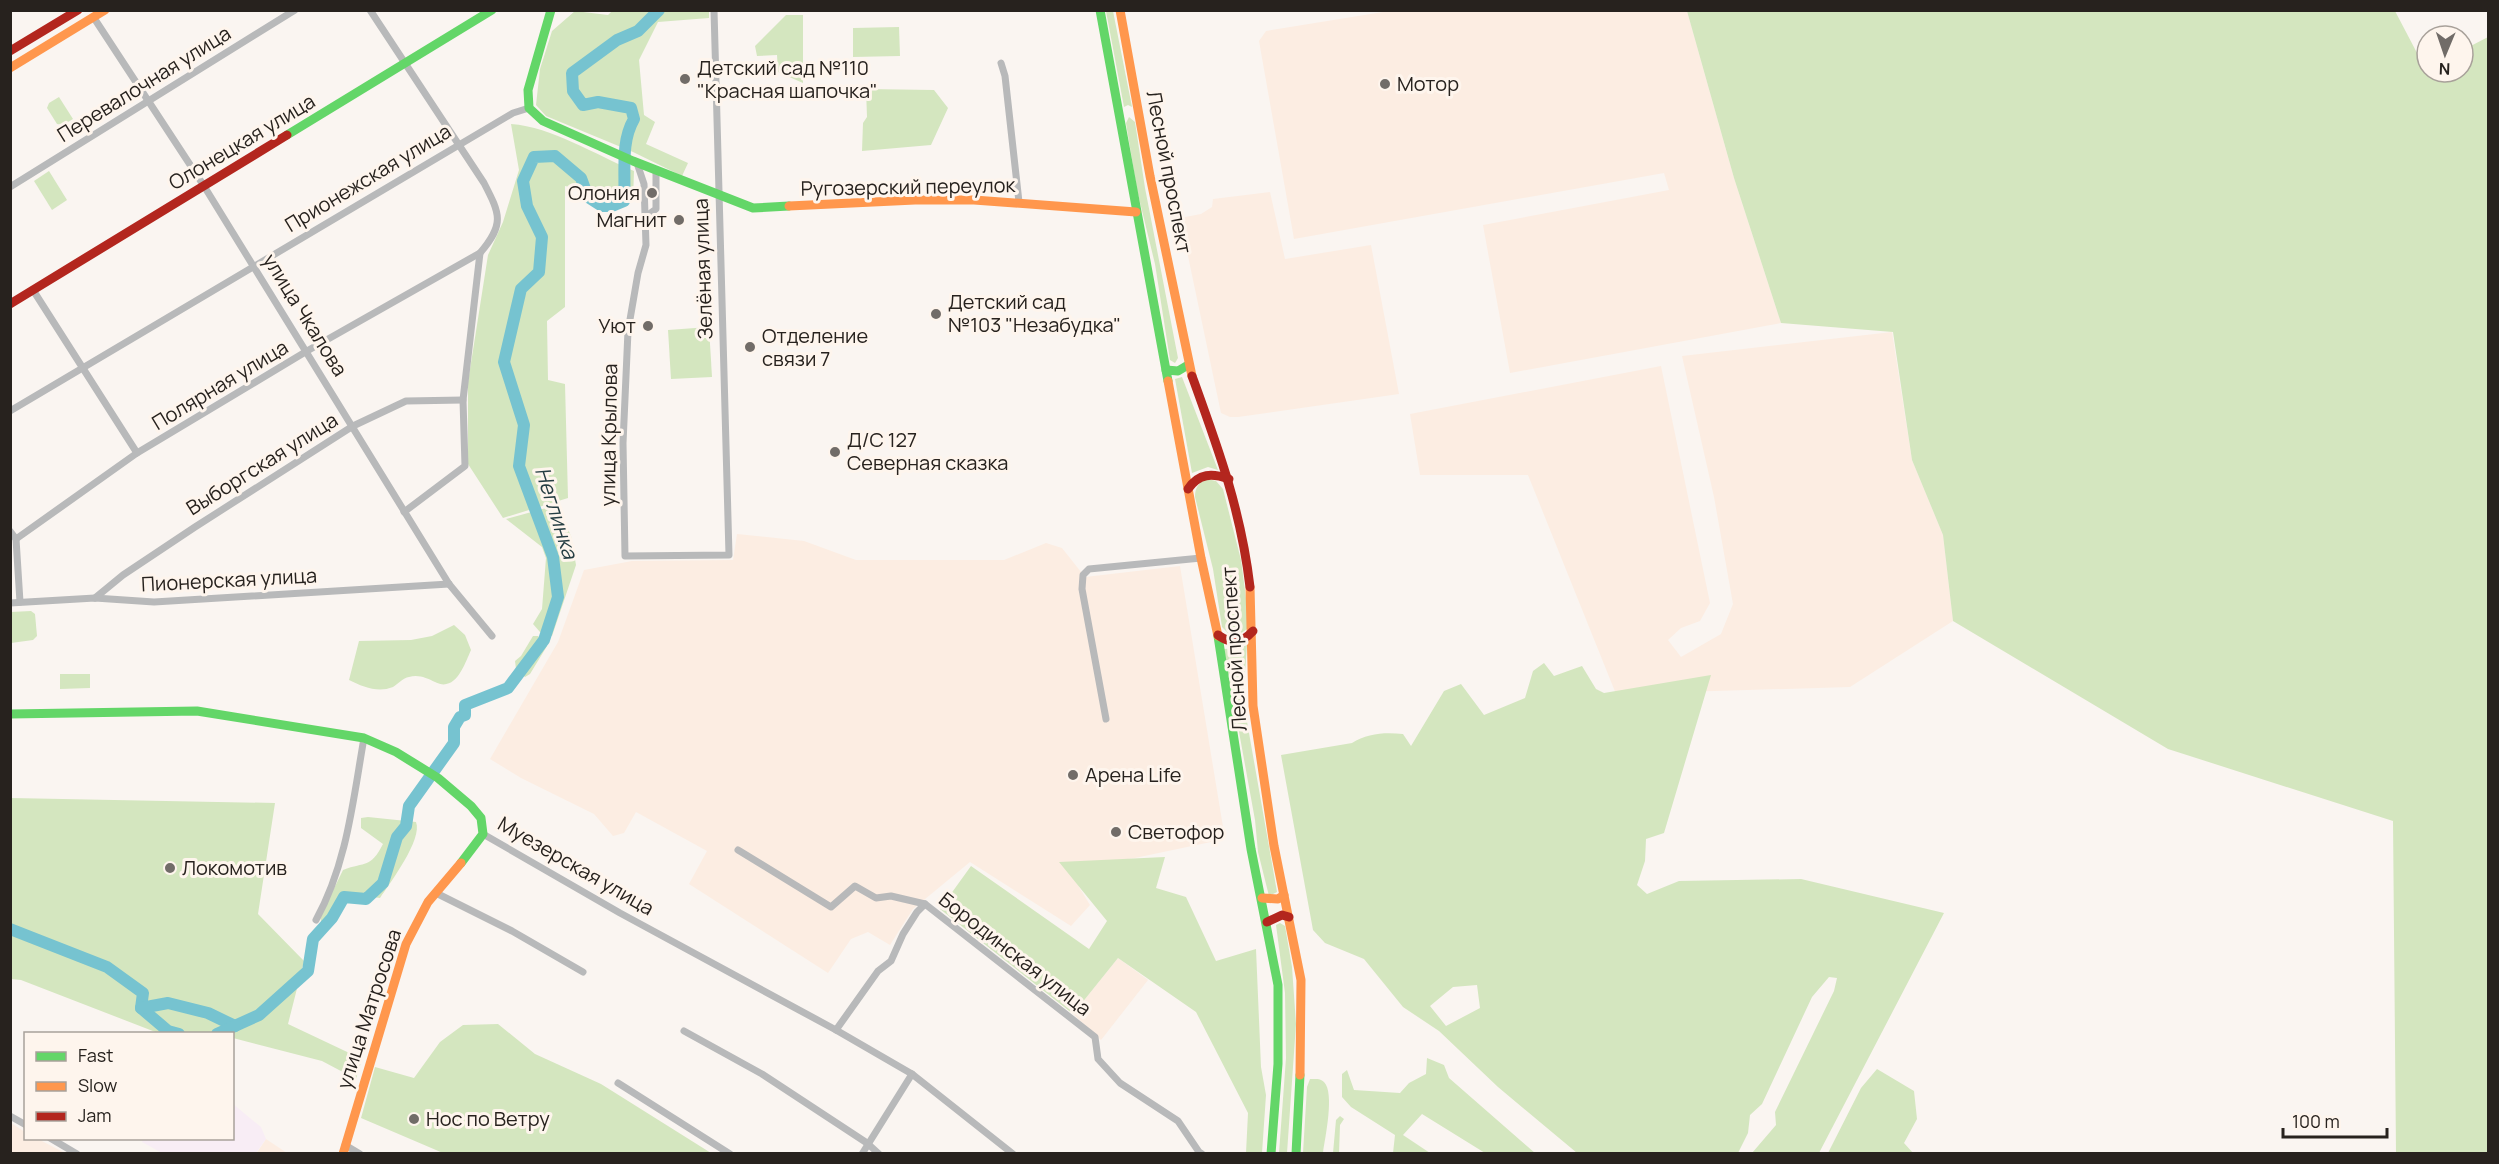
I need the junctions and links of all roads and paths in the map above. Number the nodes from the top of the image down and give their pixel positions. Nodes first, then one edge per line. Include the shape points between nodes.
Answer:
1 (66, 10) edge
2 (78, 10) edge
3 (105, 10) edge
4 (295, 10) edge
5 (370, 10) edge
6 (492, 10) edge
7 (551, 10) edge
8 (714, 10) edge
9 (1100, 10) edge
10 (1120, 10) edge
11 (91, 14) edge
12 (62, 21) junction
13 (10, 51) edge
14 (1001, 63) dead end
15 (406, 64) junction
16 (10, 68) edge
17 (148, 100) junction
18 (529, 108) junction
19 (1139, 113) junction
20 (1119, 118) junction
21 (459, 145) junction
22 (635, 162) junction
23 (656, 171) junction
24 (644, 184) junction
25 (204, 186) junction
26 (10, 187) edge
27 (717, 196) junction
28 (1019, 202) junction
29 (1136, 212) junction
30 (645, 217) junction
31 (480, 253) junction
32 (254, 266) junction
33 (33, 291) junction
34 (10, 304) edge
35 (307, 351) junction
36 (1188, 365) junction
37 (83, 369) junction
38 (1166, 370) junction
39 (463, 400) junction
40 (10, 411) edge
41 (353, 426) junction
42 (138, 453) junction
43 (1229, 479) junction
44 (1188, 489) junction
45 (404, 512) junction
46 (729, 527) joint
47 (10, 531) edge
48 (16, 539) junction
49 (1201, 558) junction
50 (449, 584) junction
51 (95, 598) junction
52 (20, 602) junction
53 (10, 603) edge
54 (1252, 631) junction
55 (1218, 635) junction
56 (492, 636) dead end
57 (10, 714) edge
58 (1106, 719) dead end
59 (364, 738) junction
60 (483, 834) junction
61 (738, 850) dead end
62 (436, 893) junction
63 (1284, 895) junction
64 (1262, 898) junction
65 (925, 904) junction
66 (1289, 917) junction
67 (316, 920) dead end
68 (1267, 922) junction
69 (583, 972) dead end
70 (836, 1030) junction
71 (684, 1031) dead end
72 (912, 1074) junction
73 (618, 1083) dead end
74 (10, 1116) edge
75 (24, 1124) edge
76 (53, 1140) edge
77 (867, 1143) junction
78 (344, 1149) edge
79 (77, 1154) edge
80 (360, 1154) edge
81 (730, 1154) edge
82 (862, 1154) edge
83 (879, 1154) edge
84 (1013, 1154) edge
85 (1202, 1154) edge
86 (1271, 1154) edge
87 (1296, 1154) edge

1 - 12 main road
2 - 12 main road
3 - 11 main road
4 - 17 street, Перевалочная улица
5 - 15 street
6 - 15 main road, Олонецкая улица
7 - 18 main road via 528,90
8 - 27 street, Зелёная улица
9 - 20 main road, Лесной проспект
10 - 19 main road, Лесной проспект
11 - 16 main road
11 - 17 street, улица Чкалова
12 - 13 main road
14 - 28 street
15 - 21 street
15 - 25 main road, Олонецкая улица
17 - 25 street, улица Чкалова
17 - 26 street, Перевалочная улица
18 - 21 street, Прионежская улица via 513,113
18 - 22 main road via 543,121
19 - 20 main road via 1130,110
19 - 36 main road, Лесной проспект
20 - 29 main road, Лесной проспект
21 - 31 street via 498,210 494,237
21 - 32 street, Прионежская улица
22 - 23 main road
22 - 24 street, улица Крылова
23 - 24 street
23 - 27 main road
23 - 30 street via 656,209
24 - 30 street, улица Крылова
25 - 32 street, улица Чкалова
25 - 33 main road, Олонецкая улица
27 - 28 main road, Ругозерский переулок via 759,208 915,200
27 - 46 street, Зелёная улица
28 - 29 main road, Ругозерский переулок
29 - 38 main road, Лесной проспект
30 - 46 street, улица Крылова via 646,245 628,331 623,442 625,556 729,555
31 - 35 street, Полярная улица
31 - 39 street
32 - 35 street, улица Чкалова
32 - 37 street, Прионежская улица
33 - 34 main road, Олонецкая улица
33 - 37 street
35 - 41 street, улица Чкалова
35 - 42 street, Полярная улица
36 - 38 main road via 1177,372
36 - 43 main road, Лесной проспект
37 - 40 street, Прионежская улица
37 - 42 street
38 - 44 main road, Лесной проспект
39 - 41 street, Выборгская улица via 406,401
39 - 45 street via 464,469
41 - 45 street, улица Чкалова
41 - 51 street, Выборгская улица via 123,575
42 - 48 street, Полярная улица
43 - 44 main road via 1204,474 1193,480
43 - 54 main road, Лесной проспект via 1246,554
44 - 49 main road, Лесной проспект
45 - 50 street, улица Чкалова
47 - 48 street
48 - 52 street
49 - 55 main road, Лесной проспект
49 - 58 street via 1089,569 1083,575 1082,589
50 - 51 street, Пионерская улица via 154,602
50 - 56 street, улица Чкалова
51 - 52 street, Пионерская улица
52 - 53 street, Пионерская улица
54 - 55 main road via 1236,643 1226,642
54 - 63 main road, Лесной проспект via 1253,706
55 - 64 main road, Лесной проспект
57 - 59 main road, Муезерская улица via 197,711
59 - 60 main road, Муезерская улица via 438,778 481,818
59 - 67 street via 342,856
60 - 62 main road, улица Матросова
60 - 70 street, Муезерская улица
61 - 65 street, Бородинская улица via 831,906 855,886 876,898 891,896
62 - 69 street
62 - 78 main road, улица Матросова via 406,944
63 - 64 main road via 1278,899
63 - 66 main road, Лесной проспект
64 - 68 main road, Лесной проспект
65 - 70 street via 903,934 891,962 878,970
65 - 85 street, Бородинская улица via 1095,1037 1098,1059 1120,1083 1178,1121
66 - 68 main road via 1282,915
66 - 87 main road, Лесной проспект via 1300,980
68 - 86 main road, Лесной проспект via 1278,985 1279,1029
70 - 72 street, Муезерская улица
71 - 77 street via 762,1074
72 - 77 street
72 - 84 street, Муезерская улица
73 - 81 street
74 - 75 street
76 - 79 street
77 - 82 street
77 - 83 street
78 - 80 street

